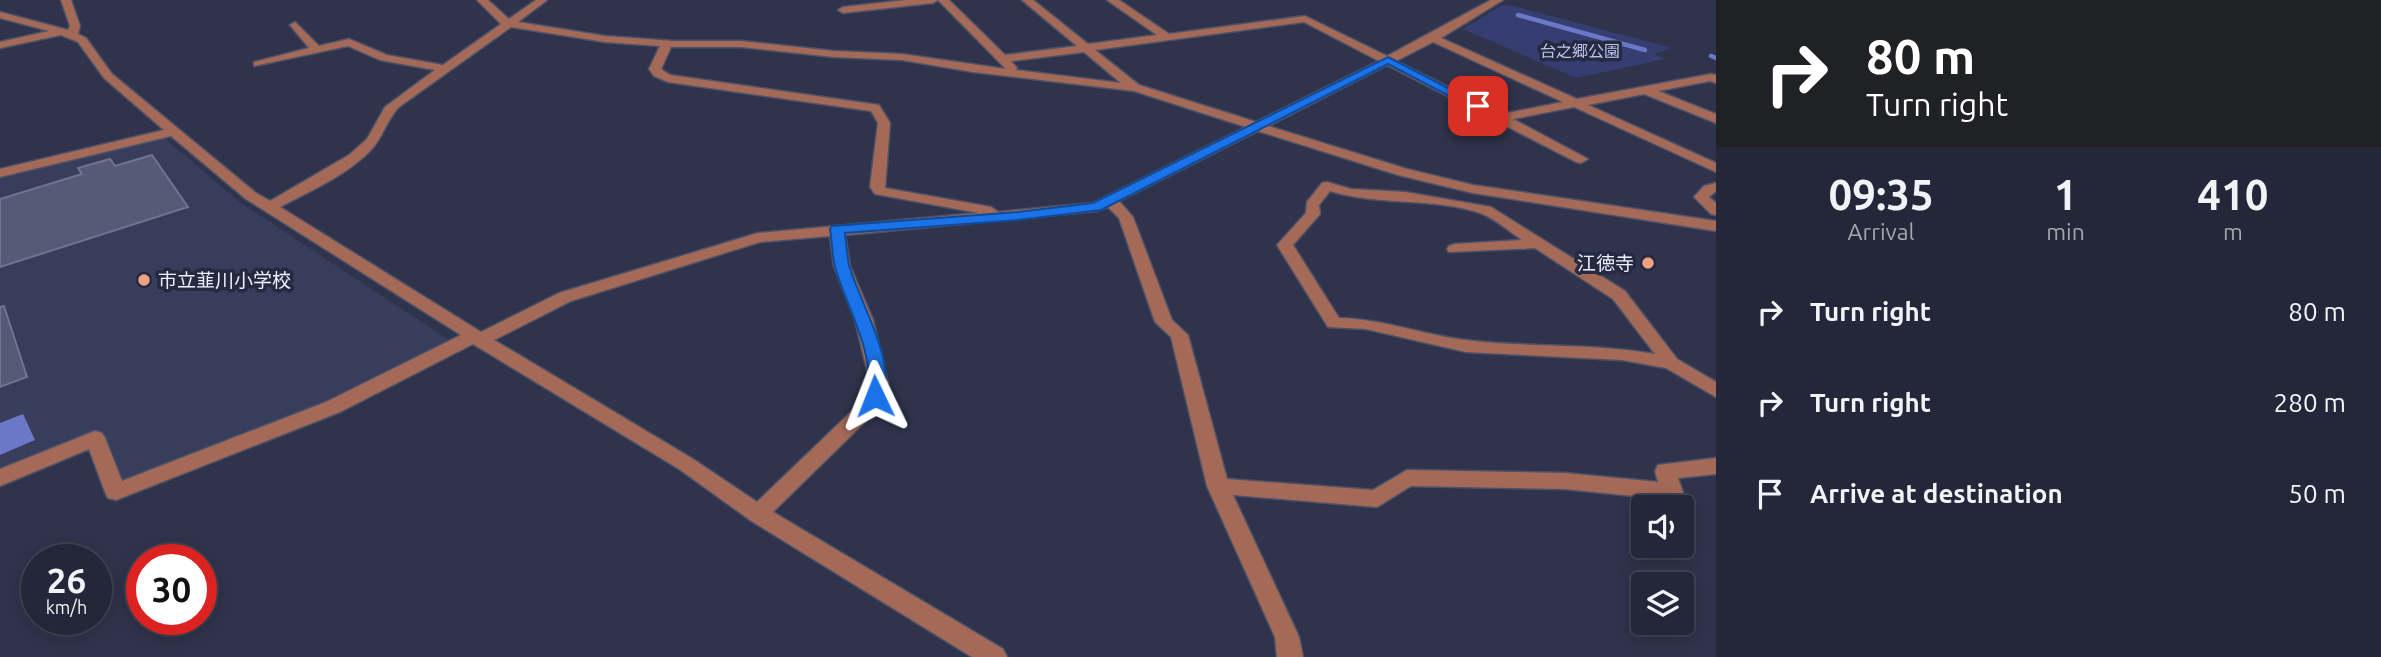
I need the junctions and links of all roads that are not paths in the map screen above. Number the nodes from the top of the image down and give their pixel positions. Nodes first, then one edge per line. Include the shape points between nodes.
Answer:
1 (66, 0) edge
2 (482, 0) edge
3 (542, 0) edge
4 (933, 0) edge
5 (943, 0) edge
6 (1027, 0) edge
7 (1112, 0) edge
8 (1499, 0) edge
9 (843, 10) dead end
10 (0, 15) edge
11 (506, 23) junction
12 (295, 25) dead end
13 (67, 33) junction
14 (1433, 38) junction
15 (1169, 39) junction
16 (667, 44) junction
17 (0, 45) edge
18 (1088, 49) junction
19 (316, 50) junction
20 (1003, 60) junction
21 (1388, 60) junction
22 (258, 64) dead end
23 (443, 68) junction
24 (1015, 74) junction
25 (1716, 79) edge
26 (1135, 88) junction
27 (1646, 90) junction
28 (1576, 103) junction
29 (1500, 118) junction
30 (1716, 119) edge
31 (1258, 126) junction
32 (174, 131) junction
33 (1581, 159) dead end
34 (1716, 168) edge
35 (0, 173) edge
36 (1716, 187) edge
37 (1473, 188) junction
38 (1110, 201) junction
39 (270, 207) junction
40 (1475, 208) junction
41 (1716, 211) edge
42 (1018, 216) junction
43 (1716, 226) edge
44 (837, 229) junction
45 (1538, 243) junction
46 (1455, 249) dead end
47 (477, 338) junction
48 (1671, 363) junction
49 (1716, 391) edge
50 (1716, 466) edge
51 (0, 478) edge
52 (1218, 485) junction
53 (758, 514) junction
54 (985, 655) edge
55 (1011, 657) edge
56 (1290, 657) edge

1 - 13 street via 75,26
2 - 11 street
3 - 11 street
4 - 9 street
5 - 20 street
6 - 18 street
7 - 15 street
8 - 14 street
10 - 13 street
11 - 16 street
11 - 23 street
12 - 19 street
13 - 17 street
13 - 32 street via 82,40 108,76
14 - 21 street
14 - 28 street
15 - 18 street
15 - 21 street via 1305,19
16 - 24 street via 741,44 902,57
16 - 42 street via 655,69 668,78 875,108 884,122 880,191
18 - 20 street
18 - 26 street
19 - 22 street
19 - 23 street via 349,42 384,58
20 - 24 street
21 - 29 street
21 - 31 street
23 - 39 street via 387,111 372,142 349,161
24 - 26 street
25 - 27 street
26 - 31 street
27 - 28 street
27 - 30 street
28 - 29 street
28 - 34 street
29 - 33 street
31 - 37 street via 1403,172
31 - 38 street
32 - 35 street
32 - 39 street
36 - 41 street via 1701,197
37 - 40 street
37 - 43 street
38 - 42 street via 1096,207
38 - 52 street via 1126,217 1164,322 1179,335
39 - 47 street
40 - 45 street via 1486,209
40 - 48 street via 1405,196 1350,193 1327,186 1312,205 1313,214 1285,245 1334,323 1366,324 1466,346 1622,354
42 - 44 street
44 - 47 street via 758,238 592,288
44 - 53 street via 842,267 864,320 879,383 863,412
45 - 46 street
45 - 48 street via 1619,295
47 - 51 street via 333,407 116,492 94,438
47 - 53 street via 686,464
48 - 49 street
50 - 52 street via 1665,471 1672,492 1565,481 1407,478 1377,499
52 - 56 street via 1287,637
53 - 54 street
54 - 55 street

